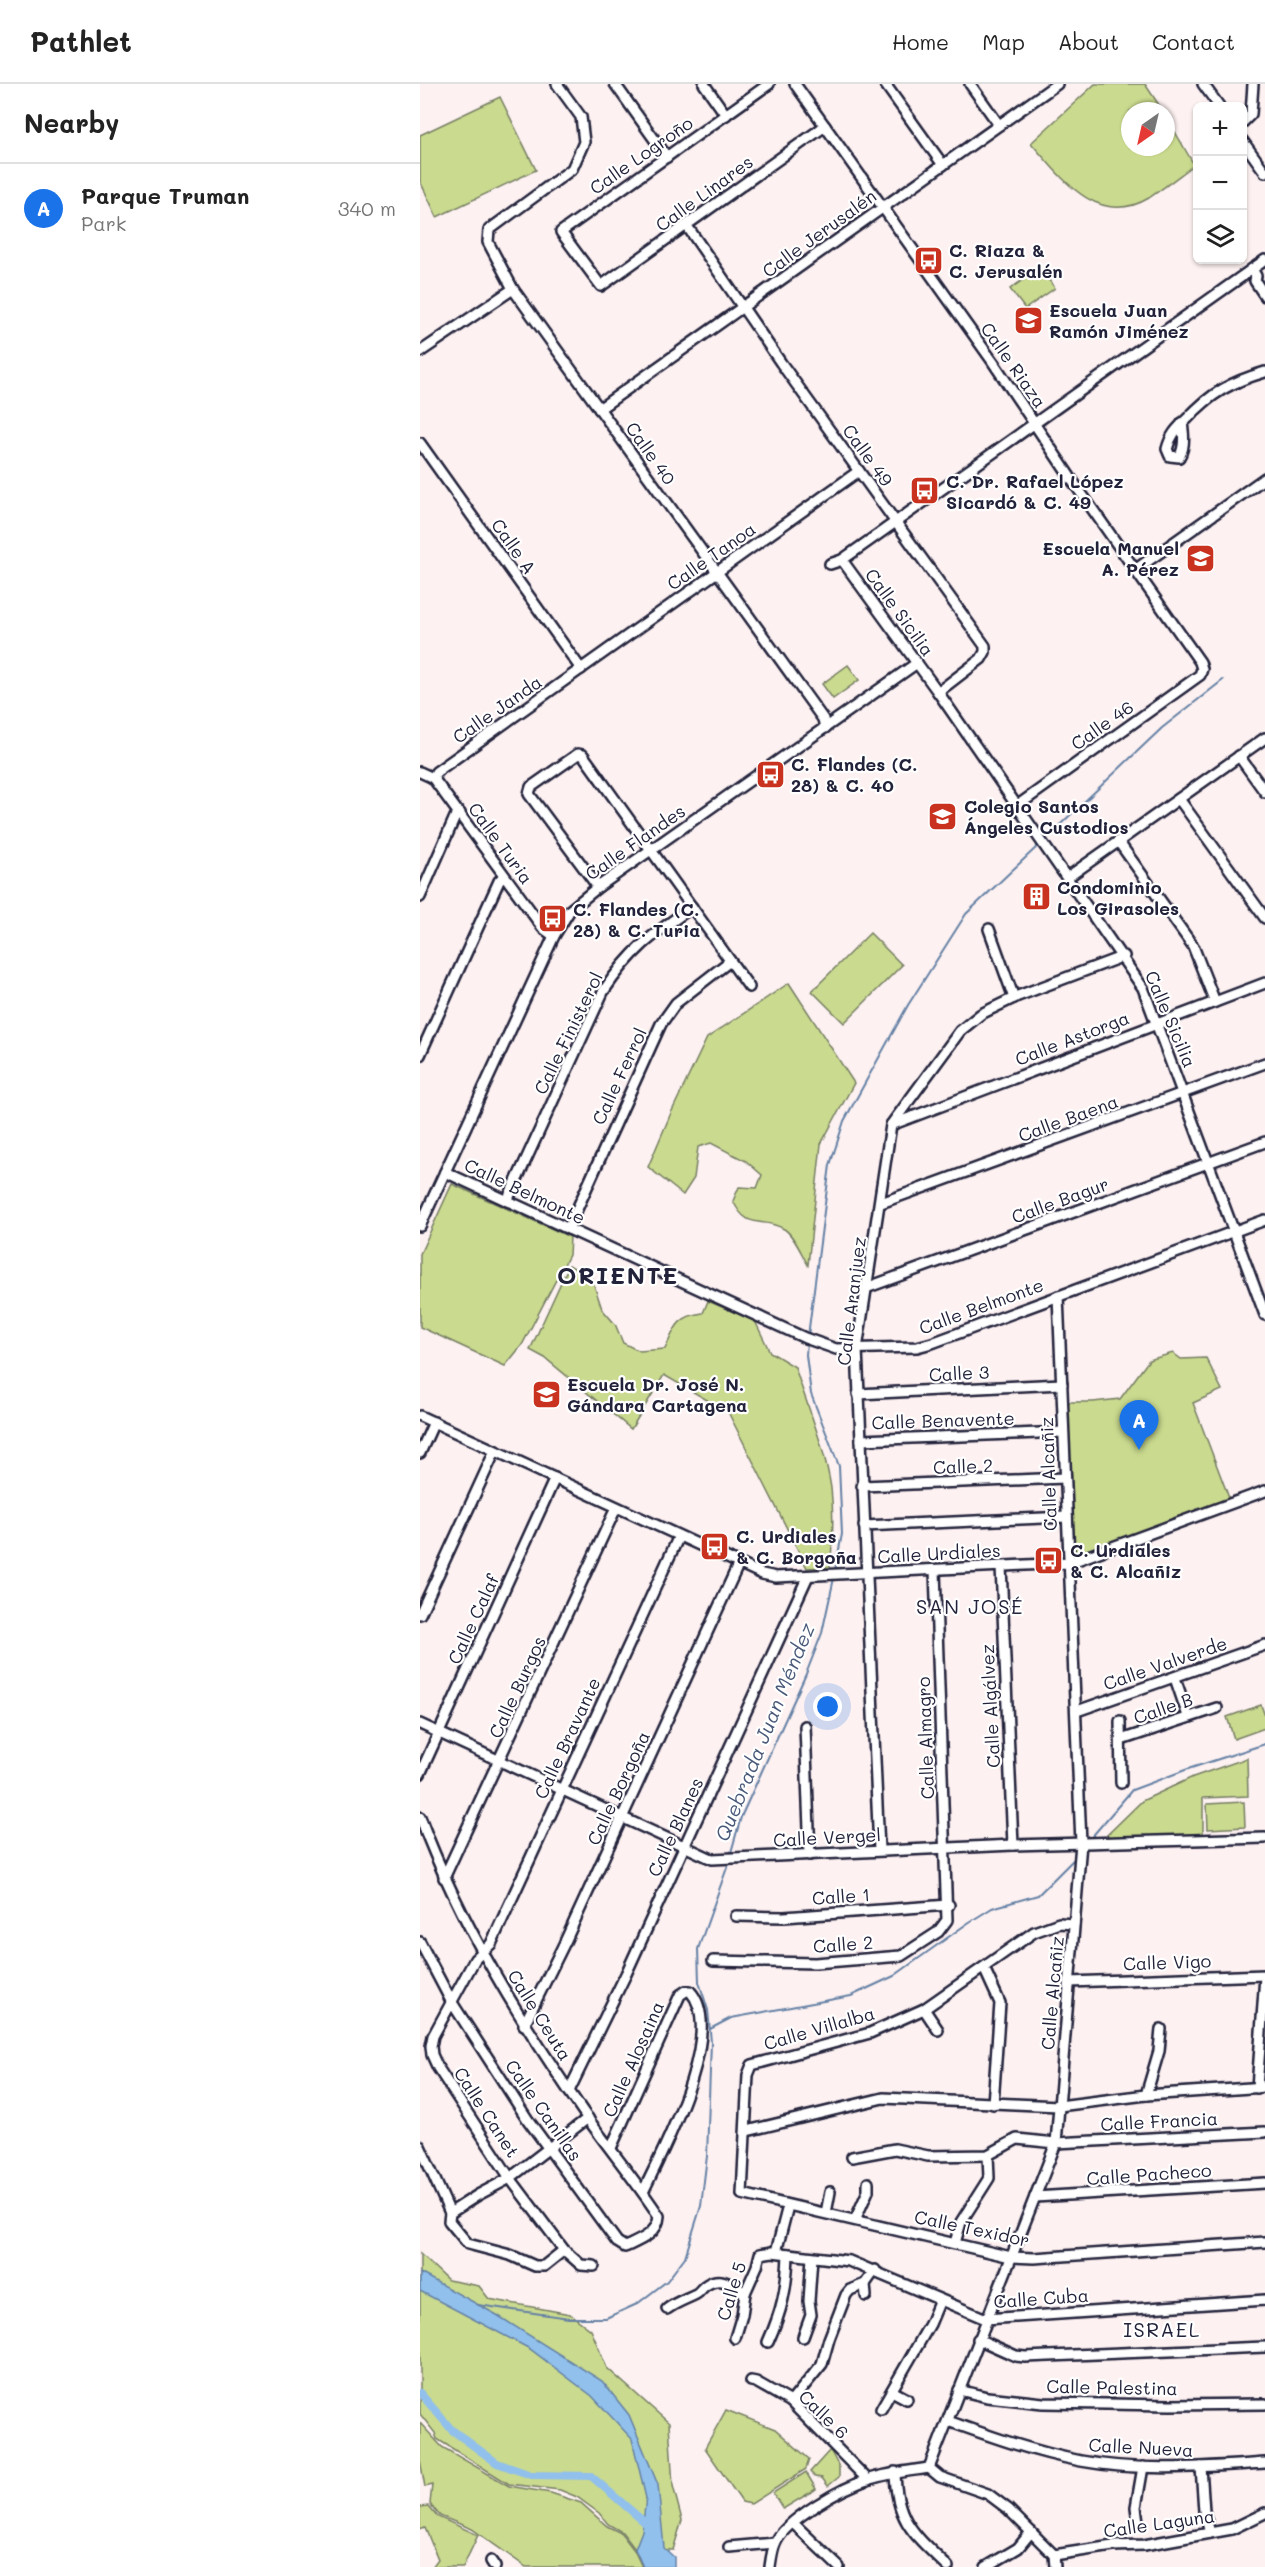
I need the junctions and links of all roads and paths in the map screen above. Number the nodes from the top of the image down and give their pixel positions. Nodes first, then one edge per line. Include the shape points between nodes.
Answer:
1 (557, 84) edge
2 (615, 84) edge
3 (704, 84) edge
4 (769, 84) edge
5 (795, 84) edge
6 (885, 84) edge
7 (970, 84) edge
8 (1058, 84) edge
9 (1203, 84) edge
10 (1253, 84) edge
11 (1216, 102) edge
12 (726, 115) junction
13 (1247, 118) edge
14 (999, 125) junction
15 (825, 126) junction
16 (1247, 147) edge
17 (667, 157) junction
18 (943, 165) junction
19 (1265, 172) edge
20 (883, 207) junction
21 (687, 226) junction
22 (1265, 260) edge
23 (1254, 272) junction
24 (1265, 282) edge
25 (601, 286) joint
26 (513, 288) junction
27 (1265, 296) edge
28 (743, 307) junction
29 (420, 352) edge
30 (1265, 372) edge
31 (599, 409) junction
32 (1034, 423) junction
33 (1182, 423) dead end
34 (420, 443) edge
35 (859, 471) junction
36 (1265, 478) edge
37 (895, 522) junction
38 (842, 560) junction
39 (830, 564) dead end
40 (1135, 570) junction
41 (718, 572) junction
42 (917, 663) junction
43 (582, 669) junction
44 (1202, 669) joint
45 (938, 692) junction
46 (825, 728) junction
47 (1265, 738) edge
48 (1239, 756) junction
49 (420, 772) edge
50 (433, 778) junction
51 (1265, 792) edge
52 (1179, 799) junction
53 (1017, 806) junction
54 (460, 813) junction
55 (1119, 841) junction
56 (652, 849) junction
57 (504, 876) junction
58 (1068, 876) junction
59 (598, 887) junction
60 (420, 897) edge
61 (692, 907) junction
62 (1265, 918) edge
63 (989, 929) dead end
64 (554, 936) junction
65 (1124, 956) junction
66 (730, 961) junction
67 (1265, 983) edge
68 (749, 987) dead end
69 (1014, 998) junction
70 (1215, 1002) junction
71 (1158, 1023) junction
72 (420, 1055) edge
73 (1265, 1063) edge
74 (1183, 1093) junction
75 (891, 1125) junction
76 (1265, 1142) edge
77 (1207, 1164) junction
78 (445, 1172) junction
79 (507, 1201) junction
80 (881, 1203) junction
81 (1265, 1220) edge
82 (420, 1226) edge
83 (568, 1228) junction
84 (1234, 1230) junction
85 (866, 1288) junction
86 (1058, 1296) junction
87 (1262, 1300) edge
88 (1265, 1315) edge
89 (857, 1349) junction
90 (1062, 1384) junction
91 (858, 1394) junction
92 (420, 1416) edge
93 (434, 1422) junction
94 (1063, 1432) junction
95 (861, 1440) junction
96 (495, 1451) junction
97 (420, 1453) edge
98 (555, 1478) junction
99 (1065, 1478) junction
100 (862, 1486) junction
101 (1265, 1491) edge
102 (616, 1508) junction
103 (1067, 1517) junction
104 (864, 1526) junction
105 (679, 1536) junction
106 (739, 1563) junction
107 (1069, 1563) junction
108 (1001, 1566) junction
109 (936, 1570) junction
110 (867, 1573) junction
111 (812, 1576) junction
112 (420, 1614) edge
113 (1265, 1646) edge
114 (1175, 1678) junction
115 (1217, 1708) dead end
116 (1077, 1711) junction
117 (1188, 1716) junction
118 (1120, 1720) dead end
119 (420, 1724) edge
120 (805, 1726) dead end
121 (439, 1733) junction
122 (1121, 1740) junction
123 (500, 1762) junction
124 (420, 1774) edge
125 (1121, 1783) dead end
126 (562, 1790) junction
127 (623, 1817) junction
128 (421, 1823) edge
129 (1265, 1838) edge
130 (1081, 1844) junction
131 (1013, 1845) junction
132 (684, 1847) junction
133 (947, 1849) junction
134 (879, 1850) junction
135 (810, 1855) junction
136 (438, 1859) junction
137 (454, 1860) junction
138 (444, 1878) junction
139 (949, 1905) junction
140 (736, 1916) dead end
141 (1074, 1924) junction
142 (420, 1942) edge
143 (483, 1952) junction
144 (713, 1962) dead end
145 (984, 1968) junction
146 (1265, 1976) edge
147 (1069, 1982) junction
148 (451, 2001) junction
149 (924, 2009) junction
150 (524, 2025) junction
151 (1161, 2029) dead end
152 (938, 2030) dead end
153 (1261, 2087) edge
154 (569, 2091) junction
155 (1146, 2095) junction
156 (993, 2104) junction
157 (1059, 2106) junction
158 (588, 2118) junction
159 (747, 2131) junction
160 (1265, 2132) edge
161 (1056, 2143) junction
162 (420, 2146) edge
163 (611, 2148) junction
164 (549, 2149) junction
165 (988, 2155) junction
166 (852, 2157) dead end
167 (745, 2163) joint
168 (510, 2178) junction
169 (868, 2183) dead end
170 (1265, 2183) edge
171 (643, 2192) junction
172 (830, 2192) dead end
173 (1035, 2197) junction
174 (788, 2206) junction
175 (450, 2213) junction
176 (826, 2213) junction
177 (658, 2216) joint
178 (855, 2220) junction
179 (1265, 2242) edge
180 (955, 2243) junction
181 (564, 2250) junction
182 (776, 2253) junction
183 (760, 2254) joint
184 (788, 2254) junction
185 (812, 2257) junction
186 (1011, 2257) junction
187 (594, 2266) dead end
188 (875, 2270) junction
189 (865, 2284) junction
190 (745, 2293) junction
191 (866, 2296) dead end
192 (940, 2300) junction
193 (1265, 2300) edge
194 (667, 2309) dead end
195 (986, 2319) junction
196 (803, 2337) dead end
197 (735, 2338) dead end
198 (978, 2339) junction
199 (768, 2342) dead end
200 (1265, 2347) edge
201 (751, 2381) dead end
202 (959, 2390) junction
203 (892, 2391) junction
204 (907, 2399) dead end
205 (791, 2402) junction
206 (1265, 2404) edge
207 (881, 2409) dead end
208 (948, 2421) junction
209 (1265, 2463) edge
210 (1143, 2467) junction
211 (1202, 2467) junction
212 (929, 2468) junction
213 (896, 2472) junction
214 (868, 2480) junction
215 (1265, 2513) edge
216 (1138, 2522) dead end
217 (793, 2523) junction
218 (1031, 2532) junction
219 (1210, 2533) junction
220 (775, 2543) junction
221 (729, 2547) dead end
222 (1054, 2555) junction
223 (770, 2567) edge
224 (839, 2567) edge
225 (948, 2567) edge
226 (986, 2567) edge
227 (1055, 2567) edge

1 - 26 street, Calle 40 via 581,117 584,142 572,169 489,230 488,242
2 - 17 street
3 - 12 street
4 - 12 street, Calle Logroño
5 - 15 street, Calle Riaza
6 - 18 street
7 - 14 street
8 - 14 street, Calle Jerusalén
9 - 11 street
10 - 13 street via 1251,114
12 - 17 street, Calle Logroño
14 - 18 street, Calle Jerusalén
15 - 20 street, Calle Riaza
15 - 21 street, Calle Linares
16 - 19 street
17 - 25 street, Calle Logroño via 561,232
18 - 20 street, Calle Jerusalén
20 - 28 street, Calle Jerusalén
20 - 32 street, Calle Riaza
21 - 25 street, Calle Linares
21 - 28 street, Calle 49
22 - 23 street
23 - 24 street
23 - 27 street
23 - 32 street
26 - 29 street
26 - 31 street, Calle 40
28 - 31 street, Calle Jerusalén
28 - 35 street, Calle 49
30 - 33 street via 1236,380 1205,399
31 - 41 street, Calle 40
32 - 37 street
32 - 40 street, Calle Riaza
34 - 43 street, Calle A
35 - 37 street, Calle 49
35 - 41 street, Calle Tanoa
36 - 40 street
37 - 38 street
37 - 45 street, Calle 49 via 985,646 981,659
38 - 39 street
38 - 42 street, Calle Sicilia
40 - 44 street, Calle Riaza
41 - 43 street, Calle Tanoa
41 - 46 street, Calle 40 via 823,719
42 - 45 street, Calle Sicilia
42 - 46 street, Calle Flandes
43 - 50 street, Calle Janda via 436,772
44 - 53 street, Calle 46 via 1200,675
45 - 53 street, Calle Sicilia
46 - 56 street, Calle Flandes
47 - 48 street
48 - 51 street
48 - 52 street
49 - 50 street, Calle Turia
50 - 54 street, Calle Turia
52 - 55 street
52 - 62 street
53 - 58 street, Calle Sicilia
54 - 57 street, Calle Turia
54 - 60 street
55 - 58 street
55 - 70 street via 1193,946
56 - 59 street, Calle Flandes
56 - 59 street via 583,754 578,754 531,788 529,794
56 - 61 street
57 - 64 street, Calle Turia via 543,928
57 - 72 street
58 - 65 street, Calle Sicilia
59 - 64 street, Calle Flandes via 570,910
61 - 66 street
61 - 79 street, Calle Finisterol via 646,940 603,992
63 - 69 street
64 - 78 street, Calle Flandes
65 - 69 street, Calle Aranjuez
65 - 71 street, Calle Sicilia
66 - 68 street
66 - 83 street, Calle Ferrol via 676,1003 661,1024
67 - 70 street, Calle Astorga
69 - 75 street, Calle Aranjuez via 981,1014 960,1031
70 - 71 street, Calle Astorga
71 - 74 street, Calle Sicilia
71 - 75 street, Calle Astorga
73 - 74 street, Calle Baena
74 - 77 street, Calle Sicilia
74 - 80 street, Calle Baena
75 - 80 street, Calle Aranjuez
76 - 77 street, Calle Bagur
77 - 84 street, Calle Sicilia
77 - 85 street, Calle Bagur
78 - 79 street, Calle Belmonte
78 - 82 street, Calle Flandes
79 - 83 street, Calle Belmonte
80 - 85 street, Calle Aranjuez
81 - 84 street, Calle Belmonte
83 - 89 street, Calle Belmonte via 818,1343 836,1349
84 - 86 street, Calle Belmonte
84 - 87 street, Calle Sicilia
85 - 89 street, Calle Aranjuez
86 - 89 street, Calle Belmonte via 917,1347
86 - 90 street, Calle Alcañiz
87 - 88 street, Calle Sicilia
89 - 91 street, Calle Aranjuez
90 - 91 street, Calle 3
90 - 94 street, Calle Alcañiz
91 - 95 street, Calle Aranjuez
92 - 93 street, Calle Urdiales
93 - 96 street, Calle Urdiales
93 - 97 street
94 - 95 street, Calle Benavente
94 - 99 street, Calle Alcañiz
95 - 100 street, Calle Aranjuez
96 - 98 street, Calle Urdiales
96 - 112 street
98 - 102 street, Calle Urdiales
98 - 121 street, Calle Calaf
99 - 100 street, Calle 2
99 - 103 street, Calle Alcañiz
100 - 104 street, Calle Aranjuez
101 - 107 street, Calle Urdiales
102 - 105 street, Calle Urdiales
102 - 123 street, Calle Burgos
103 - 104 street
103 - 107 street, Calle Alcañiz
104 - 110 street, Calle Aranjuez
105 - 106 street, Calle Urdiales
105 - 126 street, Calle Bravante
106 - 111 street, Calle Urdiales via 776,1577
106 - 127 street, Calle Borgoña
107 - 108 street, Calle Urdiales
107 - 116 street, Calle Alcañiz
108 - 109 street, Calle Urdiales
108 - 131 street, Calle Algálvez
109 - 110 street, Calle Urdiales
109 - 133 street, Calle Almagro
110 - 111 street, Calle Urdiales
110 - 134 street, Calle Aranjuez
111 - 132 street, Calle Blanes
113 - 114 street, Calle Valverde
114 - 116 street, Calle Valverde
114 - 117 street
115 - 117 street, Calle B
116 - 130 street, Calle Alcañiz
117 - 122 street, Calle B
118 - 122 street
119 - 121 street, Calle Vergel
120 - 135 street
121 - 123 street, Calle Vergel
121 - 124 street, Calle Calaf
122 - 125 street
123 - 126 street, Calle Vergel
123 - 137 street, Calle Burgos
126 - 127 street, Calle Vergel
126 - 143 street, Calle Bravante via 491,1944
127 - 132 street, Calle Vergel
127 - 150 street, Calle Borgoña
128 - 136 street, Calle Ceuta
129 - 130 street, Calle Vergel
130 - 131 street, Calle Vergel
130 - 141 street, Calle Alcañiz
131 - 133 street, Calle Vergel
132 - 135 street, Calle Vergel via 718,1860
132 - 154 street, Calle Blanes
133 - 134 street, Calle Vergel
133 - 139 street, Calle Almagro
134 - 135 street, Calle Vergel
136 - 137 street
136 - 138 street, Calle Ceuta
137 - 138 street, Calle Burgos
138 - 143 street, Calle Ceuta
139 - 140 street, Calle 1 via 784,1917
139 - 144 street, Calle 2 via 948,1920 938,1932 901,1956 815,1963
141 - 145 street, Calle Villalba via 1059,1923 1034,1932
141 - 147 street, Calle Alcañiz
142 - 148 street, Calle Canillas
143 - 148 street, Calle Canet
143 - 150 street, Calle Ceuta
145 - 149 street, Calle Villalba
145 - 156 street via 1000,2003
146 - 147 street, Calle Vigo
146 - 153 street
147 - 157 street, Calle Alcañiz
148 - 164 street, Calle Canillas
148 - 168 street, Calle Canet via 433,2036 432,2055
149 - 152 street
149 - 159 street, Calle Villalba via 870,2033 752,2065 748,2075
150 - 154 street, Calle Ceuta
151 - 155 street
153 - 155 street
154 - 158 street, Calle Ceuta
155 - 157 street
156 - 157 street
156 - 159 street via 883,2098
157 - 161 street, Calle Alcañiz
158 - 163 street, Calle Ceuta
158 - 164 street
159 - 167 street, Calle Villalba
160 - 161 street, Calle Francia
161 - 165 street, Calle Francia via 1017,2139
161 - 173 street, Calle Alcañiz
162 - 175 street
163 - 171 street, Calle Ceuta
163 - 171 street, Calle Alosaina via 680,1995 690,1991 700,2006 700,2043 692,2083
164 - 168 street
164 - 177 street, Calle Canillas via 617,2242 625,2247 648,2235 658,2224
165 - 166 street via 928,2156 895,2149
165 - 180 street via 989,2178 960,2222
167 - 174 street, Calle Texidor via 742,2194
168 - 175 street
168 - 181 street, Calle Canet
169 - 178 street
170 - 173 street, Calle Pacheco
171 - 177 street, Calle Ceuta
172 - 176 street
173 - 186 street, Calle Alcañiz
174 - 176 street, Calle Texidor
174 - 182 street
175 - 181 street via 449,2221 468,2244 510,2255 527,2264 544,2266
176 - 178 street, Calle Texidor
178 - 180 street, Calle Texidor
179 - 186 street, Calle Texidor
180 - 186 street, Calle Texidor
181 - 187 street, Calle Canet via 581,2265
182 - 183 street, Calle Cuba
182 - 184 street, Calle Cuba
183 - 190 street, Calle 5
184 - 185 street, Calle Cuba
184 - 199 street via 781,2313
185 - 188 street, Calle Cuba via 849,2261
185 - 196 street via 811,2315
186 - 195 street, Calle Alcañiz
188 - 189 street
188 - 192 street, Calle Cuba
189 - 191 street
189 - 205 street via 846,2295 822,2364
190 - 194 street via 715,2280
190 - 197 street, Calle 5
192 - 195 street, Calle Cuba
192 - 203 street
193 - 195 street, Calle Cuba
195 - 198 street, Calle Alcañiz
198 - 200 street via 1025,2357
198 - 202 street, Calle Alcañiz
201 - 205 street, Calle 6
202 - 206 street, Calle Palestina via 1043,2403
202 - 208 street, Calle Alcañiz
203 - 204 street
203 - 207 street
205 - 214 street, Calle 6
208 - 210 street, Calle Nueva via 1056,2455
208 - 212 street, Calle Alcañiz
209 - 211 street, Calle Nueva
210 - 211 street, Calle Nueva
210 - 216 street via 1136,2507
211 - 219 street via 1204,2511
212 - 213 street
212 - 218 street via 940,2477 988,2494
213 - 214 street
213 - 225 street via 896,2492 910,2529
214 - 217 street via 837,2493
215 - 219 street, Calle Laguna via 1232,2529
217 - 220 street
217 - 224 street
218 - 222 street
218 - 226 street via 1018,2548
219 - 222 street, Calle Laguna
220 - 221 street
220 - 223 street
222 - 227 street

